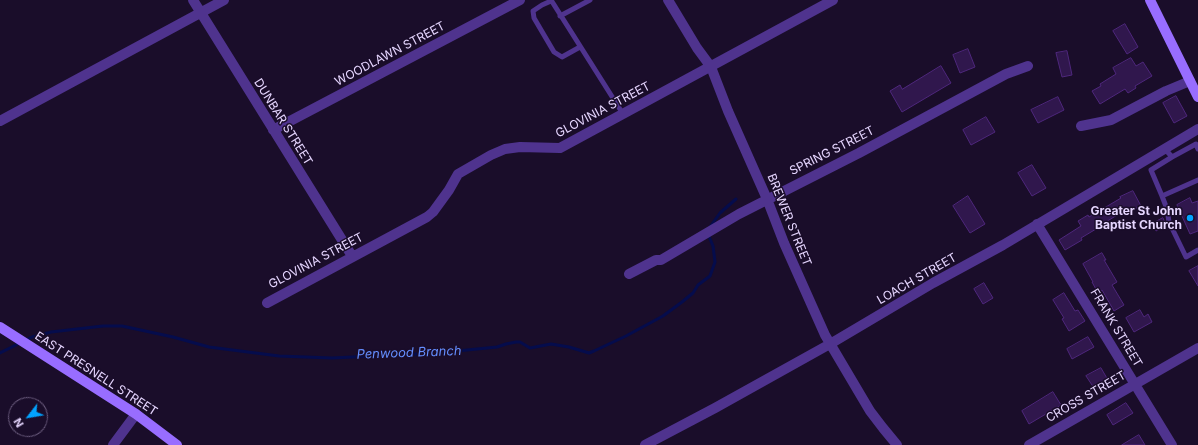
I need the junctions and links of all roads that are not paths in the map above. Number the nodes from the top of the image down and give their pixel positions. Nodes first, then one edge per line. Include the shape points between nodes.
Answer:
1 (192, 0) edge
2 (224, 0) edge
3 (520, 0) edge
4 (590, 0) edge
5 (668, 0) edge
6 (833, 0) edge
7 (1150, 0) edge
8 (551, 1) edge
9 (200, 12) junction
10 (560, 16) junction
11 (580, 47) junction
12 (1028, 66) dead end
13 (711, 67) junction
14 (1190, 80) junction
15 (1198, 97) edge
16 (623, 114) junction
17 (0, 121) edge
18 (1081, 126) dead end
19 (1198, 129) edge
20 (273, 130) junction
21 (1165, 148) junction
22 (1198, 149) edge
23 (1172, 157) junction
24 (1198, 180) edge
25 (1162, 196) junction
26 (767, 199) junction
27 (1037, 224) junction
28 (1198, 250) edge
29 (352, 256) junction
30 (629, 274) dead end
31 (267, 303) dead end
32 (0, 327) edge
33 (830, 344) junction
34 (1198, 348) edge
35 (1135, 384) junction
36 (136, 414) junction
37 (113, 445) edge
38 (177, 445) edge
39 (645, 445) edge
40 (897, 445) edge
41 (1029, 445) edge
42 (1172, 445) edge

1 - 9 street, DUNBAR STREET
2 - 9 street
3 - 20 street, WOODLAWN STREET
4 - 10 lane
5 - 13 street, BREWER STREET
6 - 13 street, GLOVINIA STREET
7 - 14 main road
8 - 10 lane
8 - 11 lane via 534,11 534,18 554,52 562,57
9 - 17 street
9 - 20 street, DUNBAR STREET
10 - 11 lane
11 - 16 lane
12 - 26 street, SPRING STREET via 1006,74
13 - 16 street, GLOVINIA STREET
13 - 26 street, BREWER STREET
14 - 15 main road
14 - 18 street via 1110,120
16 - 29 street, GLOVINIA STREET via 560,148 520,147 505,149 491,155 458,174 449,190 427,217
19 - 21 street, LOACH STREET
20 - 29 street, DUNBAR STREET
21 - 23 lane
21 - 27 street, LOACH STREET
22 - 23 lane via 1196,144
23 - 25 lane via 1151,170
24 - 25 lane
25 - 28 lane via 1169,222 1186,257
26 - 30 street, SPRING STREET via 661,260
26 - 33 street, BREWER STREET
27 - 33 street, LOACH STREET
27 - 35 street, FRANK STREET
29 - 31 street, GLOVINIA STREET
32 - 36 main road, EAST PRESNELL STREET
33 - 39 street, LOACH STREET
33 - 40 street, BREWER STREET via 870,410
34 - 35 street, CROSS STREET
35 - 41 street, CROSS STREET
35 - 42 street, FRANK STREET
36 - 37 street
36 - 38 main road, EAST PRESNELL STREET

